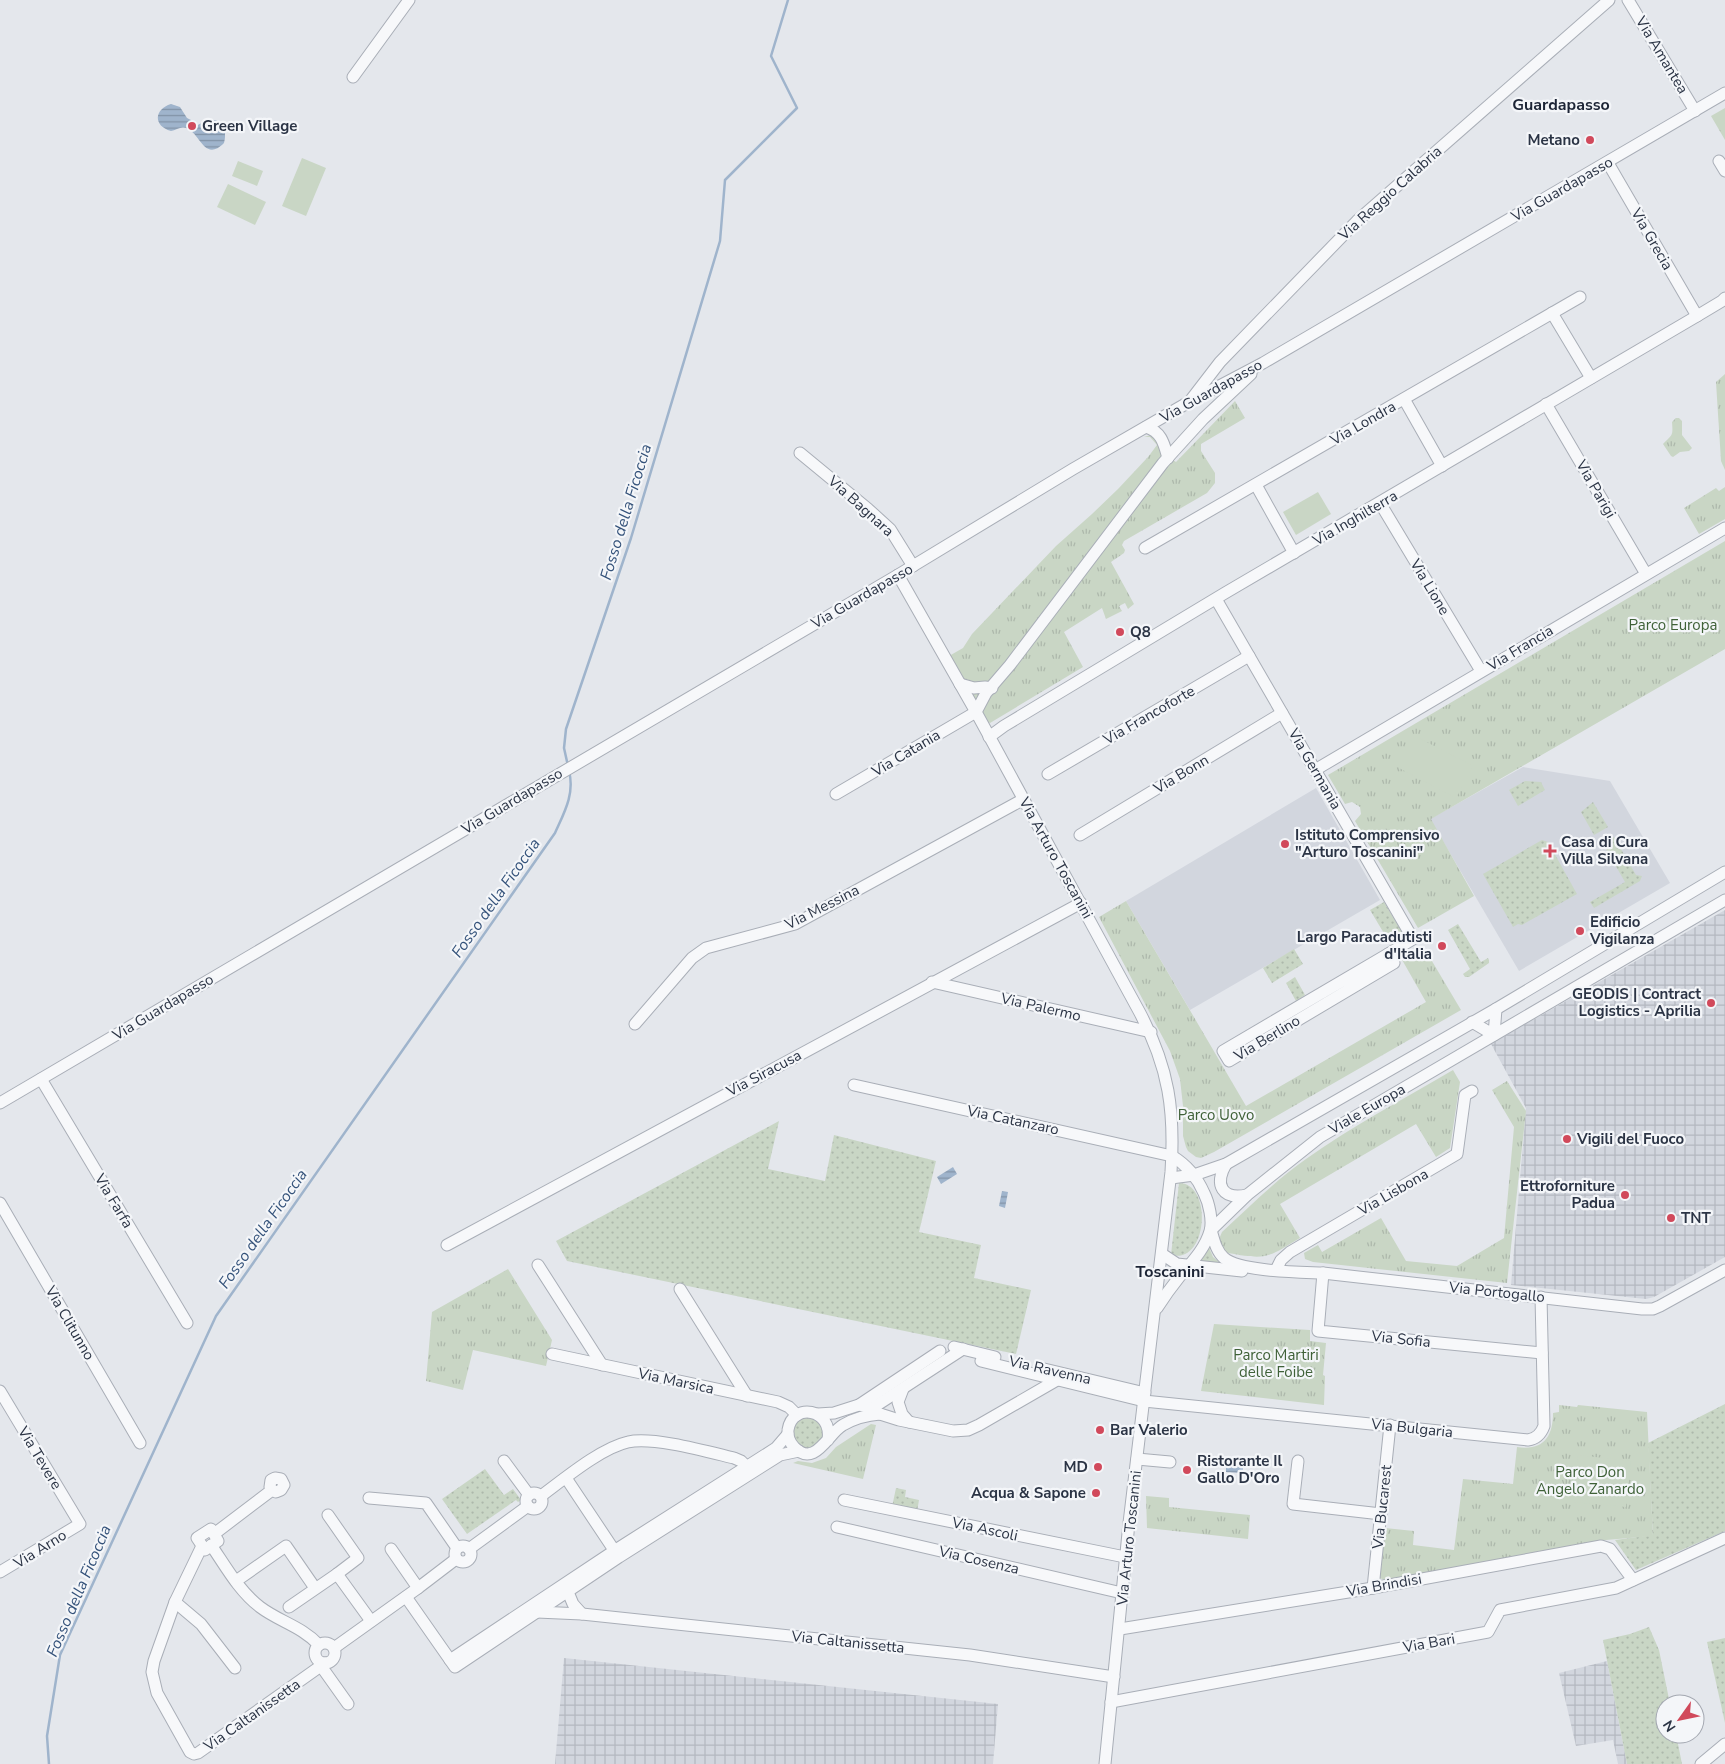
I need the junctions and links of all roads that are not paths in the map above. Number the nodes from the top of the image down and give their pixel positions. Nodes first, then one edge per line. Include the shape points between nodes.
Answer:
1 (409, 0) edge
2 (1609, 0) edge
3 (1628, 0) edge
4 (353, 77) dead end
5 (1725, 93) edge
6 (1695, 111) junction
7 (1608, 163) junction
8 (1580, 297) dead end
9 (1724, 300) edge
10 (1552, 314) junction
11 (1697, 316) junction
12 (1263, 363) junction
13 (1591, 378) junction
14 (1404, 399) junction
15 (1188, 403) junction
16 (1546, 404) junction
17 (1208, 415) junction
18 (1146, 427) junction
19 (800, 453) dead end
20 (1168, 458) junction
21 (1442, 466) junction
22 (1256, 485) junction
23 (1380, 503) junction
24 (1725, 528) edge
25 (1145, 548) dead end
26 (1294, 553) junction
27 (913, 566) junction
28 (1646, 574) junction
29 (898, 575) junction
30 (1216, 599) junction
31 (1249, 656) junction
32 (1481, 672) junction
33 (960, 684) junction
34 (992, 688) junction
35 (976, 712) junction
36 (1282, 713) junction
37 (989, 737) junction
38 (1315, 770) junction
39 (1048, 774) dead end
40 (836, 794) dead end
41 (1024, 799) junction
42 (1080, 835) dead end
43 (1725, 872) edge
44 (1725, 900) edge
45 (1081, 903) junction
46 (1413, 939) joint
47 (1388, 954) junction
48 (932, 982) junction
49 (1496, 1009) junction
50 (1472, 1022) junction
51 (635, 1024) dead end
52 (1150, 1032) junction
53 (1494, 1035) junction
54 (41, 1079) junction
55 (854, 1085) dead end
56 (1472, 1091) dead end
57 (0, 1103) edge
58 (1172, 1156) junction
59 (1226, 1164) junction
60 (1194, 1175) junction
61 (1171, 1178) junction
62 (1247, 1195) junction
63 (0, 1203) edge
64 (1211, 1230) junction
65 (447, 1245) dead end
66 (1162, 1254) junction
67 (1190, 1264) junction
68 (538, 1265) dead end
69 (1260, 1268) junction
70 (1276, 1270) junction
71 (1725, 1270) edge
72 (1323, 1273) junction
73 (680, 1289) dead end
74 (1540, 1297) junction
75 (1155, 1311) junction
76 (187, 1323) dead end
77 (940, 1351) dead end
78 (552, 1354) dead end
79 (1542, 1354) junction
80 (981, 1361) dead end
81 (602, 1365) junction
82 (928, 1365) junction
83 (1057, 1380) junction
84 (903, 1388) junction
85 (0, 1391) edge
86 (747, 1396) junction
87 (1145, 1397) junction
88 (859, 1405) junction
89 (875, 1411) junction
90 (818, 1414) junction
91 (797, 1415) junction
92 (909, 1422) junction
93 (1390, 1426) junction
94 (788, 1434) junction
95 (828, 1440) junction
96 (140, 1443) dead end
97 (798, 1451) junction
98 (1137, 1459) junction
99 (504, 1461) dead end
100 (1298, 1461) dead end
101 (1170, 1462) dead end
102 (750, 1470) junction
103 (566, 1478) junction
104 (272, 1490) dead end
105 (369, 1498) dead end
106 (532, 1499) junction
107 (844, 1500) dead end
108 (1381, 1514) junction
109 (328, 1515) dead end
110 (80, 1524) joint
111 (837, 1527) dead end
112 (1725, 1538) edge
113 (209, 1542) junction
114 (391, 1549) dead end
115 (457, 1554) junction
116 (617, 1554) junction
117 (1125, 1558) junction
118 (0, 1572) edge
119 (337, 1574) junction
120 (1633, 1580) junction
121 (236, 1581) junction
122 (315, 1588) junction
123 (418, 1588) junction
124 (1373, 1588) junction
125 (568, 1592) junction
126 (1122, 1593) junction
127 (406, 1597) junction
128 (175, 1602) junction
129 (289, 1607) dead end
130 (536, 1612) junction
131 (582, 1614) junction
132 (372, 1622) junction
133 (1120, 1629) junction
134 (319, 1645) junction
135 (334, 1648) junction
136 (452, 1663) junction
137 (323, 1664) junction
138 (235, 1668) dead end
139 (1114, 1677) junction
140 (1111, 1702) junction
141 (348, 1704) dead end
142 (1725, 1744) edge
143 (1105, 1764) edge
144 (1701, 1764) edge

1 - 4 street
2 - 15 street, Via Reggio Calabria via 1357,221 1220,362
3 - 6 street, Via Amantea
5 - 6 street, Via Guardapasso
6 - 7 street, Via Guardapasso
7 - 11 street, Via Grecia
7 - 12 street, Via Guardapasso
8 - 10 street, Via Londra
9 - 11 street, Via Inghilterra
10 - 13 street
10 - 14 street, Via Londra
11 - 13 street, Via Inghilterra
12 - 15 street, Via Guardapasso
12 - 17 street
13 - 16 street, Via Inghilterra
14 - 21 street
14 - 22 street, Via Londra
15 - 17 street
15 - 18 street, Via Guardapasso
16 - 21 street, Via Inghilterra
16 - 28 street, Via Parigi
17 - 20 street
18 - 20 street via 1160,436
18 - 27 street, Via Guardapasso
19 - 27 street, Via Bagnara via 888,527
20 - 34 street
21 - 23 street, Via Inghilterra
22 - 25 street, Via Londra
22 - 26 street
23 - 26 street, Via Inghilterra
23 - 32 street, Via Lione
24 - 28 street, Via Francia
26 - 30 street, Via Inghilterra
27 - 29 street, Via Guardapasso
28 - 32 street, Via Francia
29 - 33 street, Via Arturo Toscanini
29 - 54 street, Via Guardapasso
30 - 31 street, Via Germania
30 - 37 street, Via Inghilterra
31 - 36 street, Via Germania
31 - 39 street, Via Francoforte
32 - 38 street, Via Francia
33 - 34 street
33 - 35 street, Via Arturo Toscanini
34 - 35 street
35 - 37 street, Via Arturo Toscanini
35 - 40 street, Via Catania
36 - 38 street, Via Germania
36 - 42 street, Via Bonn
37 - 41 street, Via Arturo Toscanini
38 - 46 street, Via Germania
41 - 45 street, Via Arturo Toscanini
41 - 51 street, Via Messina via 795,924 706,948 692,958
43 - 49 street, Viale Europa
44 - 53 street, Viale Europa
45 - 48 street, Via Siracusa
45 - 52 street, Via Arturo Toscanini
46 - 47 street, Via Berlino
47 - 47 street, Via Berlino via 1223,1051 1229,1061 1394,963
48 - 52 street, Via Palermo
48 - 65 street, Via Siracusa
49 - 50 street, Viale Europa
49 - 53 street
50 - 53 street
50 - 59 street, Viale Europa
52 - 58 street, Via Arturo Toscanini via 1168,1086
53 - 62 street, Viale Europa via 1320,1137
54 - 57 street, Via Guardapasso
54 - 76 street, Via Farfa
55 - 58 street, Via Catanzaro
56 - 70 street, Via Lisbona via 1465,1095 1457,1154 1290,1252
58 - 60 street
58 - 61 street, Via Arturo Toscanini
59 - 60 street, Viale Europa
59 - 62 street via 1220,1178 1223,1190 1233,1196
60 - 61 street
60 - 64 street via 1208,1204
61 - 66 street, Via Arturo Toscanini
62 - 64 street, Viale Europa
63 - 96 street, Via Clitunno
64 - 67 street, Via Arturo Toscanini
64 - 69 street, Via Portogallo via 1224,1258
66 - 67 street via 1175,1263
66 - 75 street, Via Arturo Toscanini
67 - 69 street, Via Portogallo via 1252,1272
67 - 75 street, Via Arturo Toscanini
68 - 81 street
69 - 70 street, Via Portogallo
70 - 72 street, Via Portogallo
71 - 74 street, Via Portogallo via 1652,1308
72 - 74 street, Via Portogallo
72 - 79 street, Via Sofia via 1318,1331
73 - 86 street
74 - 79 street, Via Bulgaria
75 - 87 street, Via Arturo Toscanini
77 - 82 street
78 - 81 street, Via Marsica
79 - 93 street, Via Bulgaria via 1544,1426 1534,1439
80 - 83 street
81 - 86 street, Via Marsica
82 - 84 street
82 - 87 street, Via Ravenna via 959,1348
82 - 88 street
83 - 87 street
83 - 92 street via 968,1430 953,1431
84 - 89 street
84 - 92 street via 898,1402
85 - 110 street, Via Tevere
86 - 91 street, Via Marsica via 782,1404
87 - 93 street, Via Bulgaria
87 - 98 street, Via Arturo Toscanini
88 - 89 street
88 - 90 street
89 - 92 street
89 - 95 street via 841,1426
90 - 91 street via 804,1412
90 - 95 street via 828,1425
91 - 94 street via 790,1423
93 - 108 street, Via Bucarest
94 - 97 street via 789,1441
94 - 102 street via 779,1446
95 - 97 street via 819,1450
97 - 102 street via 780,1455
98 - 101 street
98 - 117 street, Via Arturo Toscanini
99 - 106 street
100 - 108 street via 1293,1504
102 - 103 street via 734,1458 635,1440 609,1450
102 - 116 street
103 - 106 street
103 - 116 street
104 - 113 street
105 - 115 street via 426,1503
106 - 115 street via 469,1549 464,1546
107 - 117 street, Via Ascoli
108 - 124 street, Via Bucarest
109 - 119 street via 358,1558
110 - 118 street, Via Arno
111 - 126 street, Via Cosenza
112 - 120 street, Via Bari
113 - 121 street
113 - 128 street, Via Caltanissetta
114 - 123 street
115 - 123 street
116 - 125 street
116 - 136 street
117 - 126 street, Via Arturo Toscanini
119 - 122 street
119 - 132 street
120 - 124 street, Via Brindisi via 1610,1549 1601,1546
120 - 140 street, Via Bari via 1616,1588 1500,1610 1488,1632
121 - 122 street via 286,1546
121 - 134 street via 261,1608 304,1631
122 - 129 street
123 - 127 street
124 - 133 street, Via Brindisi
125 - 130 street
125 - 131 street
126 - 133 street, Via Arturo Toscanini
127 - 132 street
127 - 136 street
128 - 137 street, Via Caltanissetta via 154,1661 153,1678 160,1698 189,1751 194,1754
128 - 138 street via 202,1624
130 - 131 street, Via Caltanissetta
130 - 136 street
131 - 139 street, Via Caltanissetta via 970,1655
132 - 135 street
133 - 139 street, Via Arturo Toscanini
134 - 135 street via 329,1644
134 - 137 street via 316,1654
135 - 137 street via 334,1658
137 - 141 street
139 - 140 street, Via Arturo Toscanini
140 - 143 street, Via Arturo Toscanini
142 - 144 street

